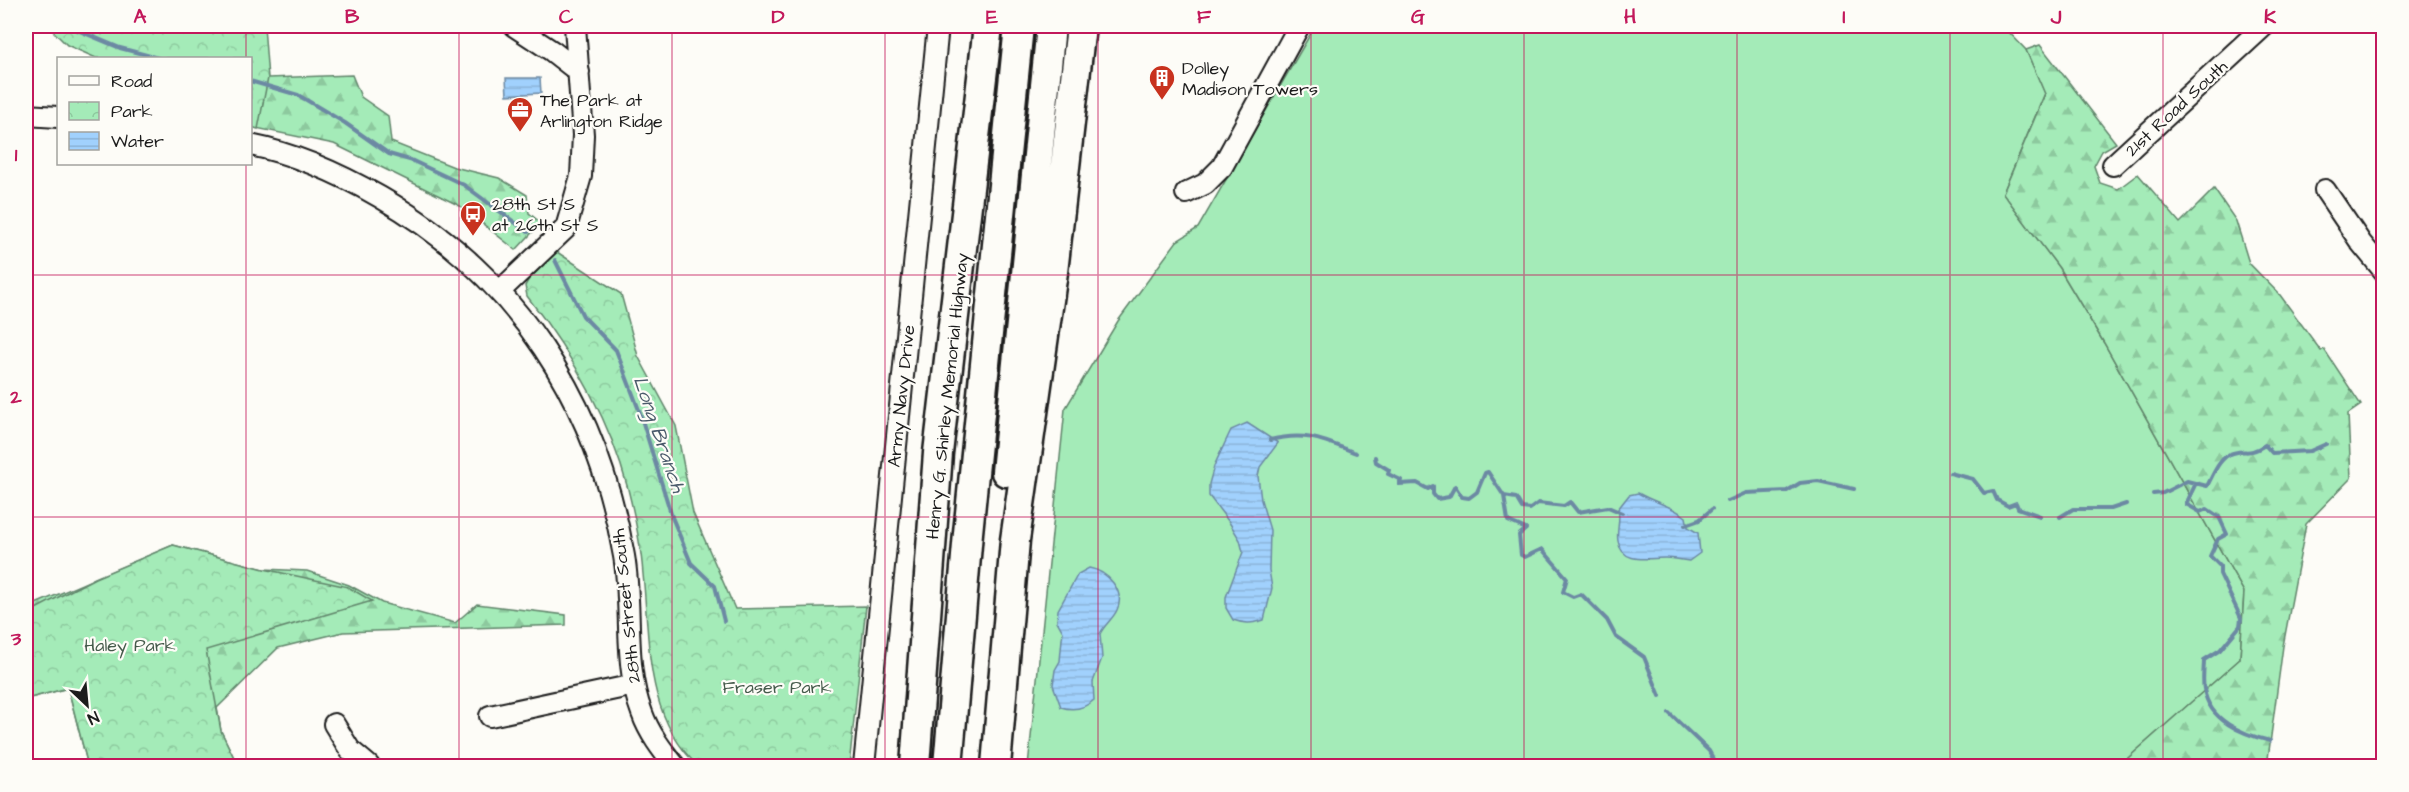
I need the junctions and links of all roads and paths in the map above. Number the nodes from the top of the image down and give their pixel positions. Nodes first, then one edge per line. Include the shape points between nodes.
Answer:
1 (514, 26) edge
2 (575, 26) edge
3 (938, 26) edge
4 (975, 26) edge
5 (988, 26) edge
6 (1019, 26) edge
7 (1051, 26) edge
8 (1081, 26) edge
9 (1299, 26) edge
10 (2264, 26) edge
11 (579, 72) junction
12 (26, 115) edge
13 (57, 117) edge
14 (975, 125) junction
15 (252, 146) edge
16 (2113, 165) dead end
17 (2325, 190) dead end
18 (1186, 193) dead end
19 (2384, 271) edge
20 (500, 291) junction
21 (634, 685) junction
22 (490, 716) dead end
23 (334, 724) dead end
24 (369, 766) edge
25 (675, 766) edge
26 (864, 766) edge
27 (915, 766) edge
28 (948, 766) edge
29 (981, 766) edge
30 (996, 766) edge

1 - 11 street
2 - 11 street
3 - 26 street, Army Navy Drive
4 - 14 highway
5 - 14 highway, Henry G. Shirley Memorial Highway
6 - 28 highway
7 - 29 highway
8 - 30 highway via 1053,272 1015,540
9 - 18 street via 1222,167 1205,184
10 - 16 street, 21st Road South
11 - 20 street via 581,176 566,228
12 - 13 street
14 - 27 highway, Henry G. Shirley Memorial Highway via 938,453
15 - 20 street, 28th Street South via 307,161 410,214 456,249
17 - 19 street
20 - 21 street, 28th Street South via 537,336 560,373 598,454 613,501 624,559
21 - 22 street
21 - 25 street, 28th Street South via 642,713
23 - 24 street via 350,750

